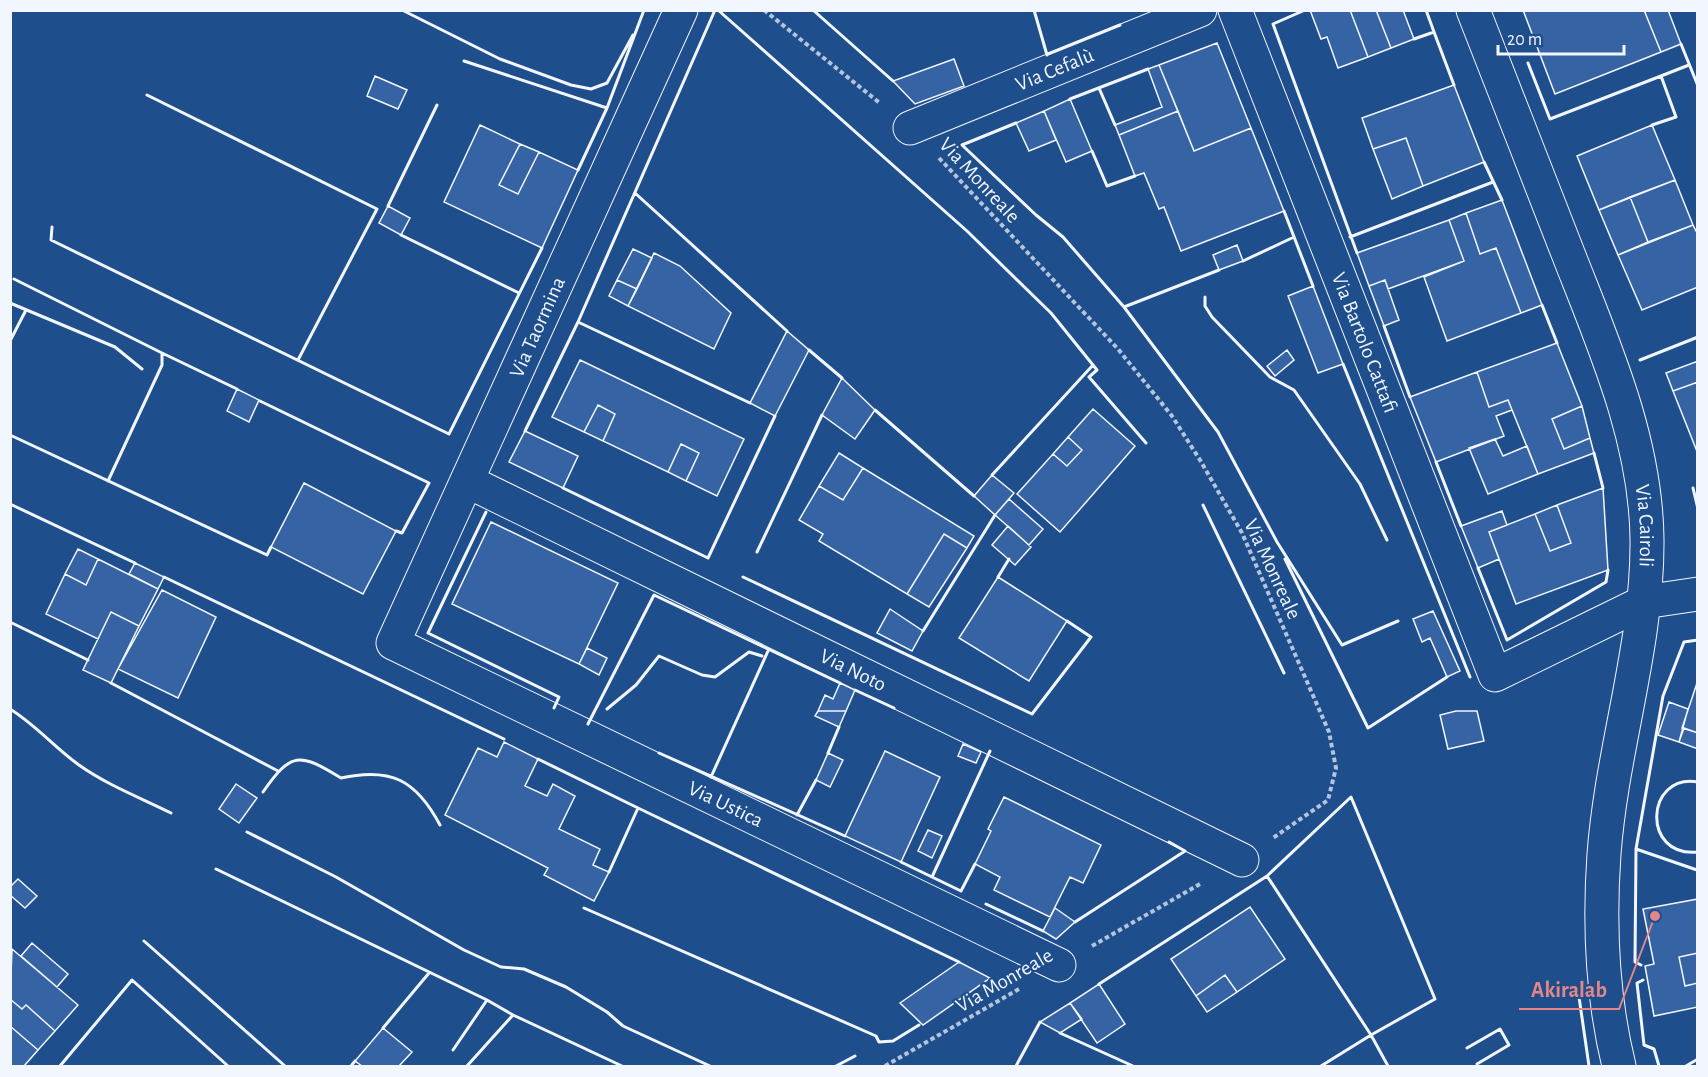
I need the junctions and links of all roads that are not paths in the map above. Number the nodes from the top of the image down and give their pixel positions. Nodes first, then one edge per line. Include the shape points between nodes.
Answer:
1 (681, 10) edge
2 (1200, 10) edge
3 (1235, 10) edge
4 (1473, 10) edge
5 (910, 128) road end
6 (467, 481) junction
7 (1698, 594) edge
8 (1644, 602) junction
9 (393, 643) joint
10 (1242, 860) road end
11 (1059, 965) road end
12 (1619, 1066) edge

1 - 6 street, Via Taormina
2 - 5 street, Via Cefalù
3 - 8 street, Via Bartolo Cattafi via 1495,675
4 - 8 street, Via Cairoli via 1613,368 1633,436 1643,483 1647,536
6 - 9 street, Via Taormina
6 - 10 street, Via Noto
7 - 8 street
8 - 12 street, Via Cairoli via 1604,854 1603,975
9 - 11 street, Via Ustica

